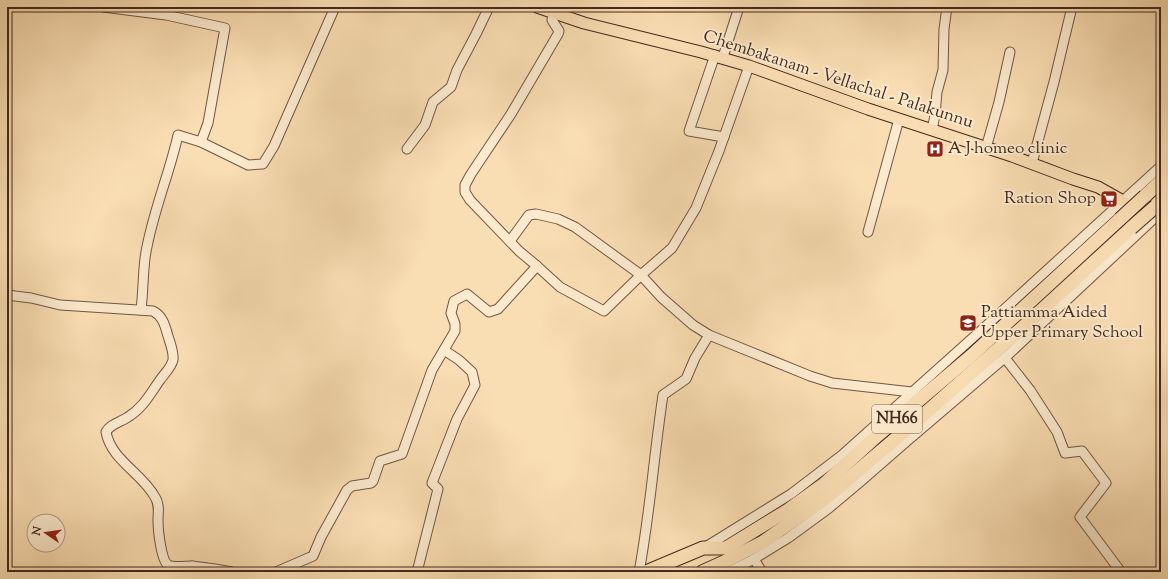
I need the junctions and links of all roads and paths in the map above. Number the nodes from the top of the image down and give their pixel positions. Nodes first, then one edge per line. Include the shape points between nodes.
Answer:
1 (103, 7) edge
2 (335, 7) edge
3 (489, 7) edge
4 (537, 7) edge
5 (738, 7) edge
6 (947, 7) edge
7 (1072, 7) edge
8 (553, 9) edge
9 (1010, 52) dead end
10 (719, 56) junction
11 (749, 66) junction
12 (899, 119) junction
13 (932, 130) junction
14 (724, 137) junction
15 (201, 142) junction
16 (986, 148) junction
17 (407, 149) dead end
18 (1032, 163) junction
19 (1161, 166) edge
20 (1161, 181) edge
21 (1123, 201) junction
22 (1159, 206) edge
23 (868, 232) dead end
24 (510, 240) junction
25 (537, 266) junction
26 (641, 275) junction
27 (7, 295) edge
28 (142, 310) junction
29 (709, 335) junction
30 (444, 350) junction
31 (1005, 358) junction
32 (912, 392) junction
33 (703, 548) junction
34 (754, 559) junction
35 (192, 569) edge
36 (232, 572) edge
37 (276, 572) edge
38 (417, 572) edge
39 (639, 572) edge
40 (646, 572) edge
41 (702, 572) edge
42 (728, 572) edge
43 (762, 572) edge
44 (1121, 572) edge

1 - 15 street via 166,15 225,28 208,123
2 - 15 street via 274,146 263,164 248,165
3 - 17 street via 451,87 433,102 425,125
4 - 8 main road, Chembakanam - Vellachal - Palakunnu
5 - 10 street
6 - 13 street via 943,70
7 - 18 street
8 - 10 main road, Chembakanam - Vellachal - Palakunnu via 584,23
8 - 24 street via 552,20 559,31 558,34 512,114 465,185 465,192 470,200
9 - 16 street
10 - 11 main road, Chembakanam - Vellachal - Palakunnu
10 - 14 street via 689,131
11 - 12 main road, Chembakanam - Vellachal - Palakunnu
11 - 14 street
12 - 13 main road, Chembakanam - Vellachal - Palakunnu
12 - 23 street
13 - 16 main road, Chembakanam - Vellachal - Palakunnu
14 - 26 street via 696,208 672,248
15 - 28 street via 178,135 152,224 145,258
16 - 18 main road, Chembakanam - Vellachal - Palakunnu
18 - 21 main road, Chembakanam - Vellachal - Palakunnu via 1098,187
19 - 21 street
20 - 33 highway, NH66, bridge via 971,356 824,484 788,510 726,548
21 - 32 street
22 - 31 street
22 - 41 highway, NH66, bridge via 827,497 763,542
24 - 25 street
24 - 26 street via 529,215 558,219 575,227
25 - 26 street via 560,287 604,311
25 - 30 street via 498,309 490,312 467,294 454,301 451,313 456,324 455,331
26 - 29 street via 661,297 693,325
27 - 28 street via 60,305
28 - 35 street via 158,314 165,324 173,359 142,405 127,419 116,423 106,432 112,448 155,497 159,509 159,534 165,563
29 - 32 street via 832,383
29 - 39 street via 686,379 663,396
30 - 37 street via 432,370 402,454 380,461 371,483 352,486 347,490 313,556
30 - 38 street via 472,372 475,385 457,419 432,483 438,489
31 - 34 street via 829,508
31 - 44 street via 1030,390 1057,432 1065,453 1082,451 1106,483 1080,517
32 - 33 street via 842,455 791,494
33 - 40 highway, NH66
34 - 42 street
34 - 43 street
35 - 36 street

